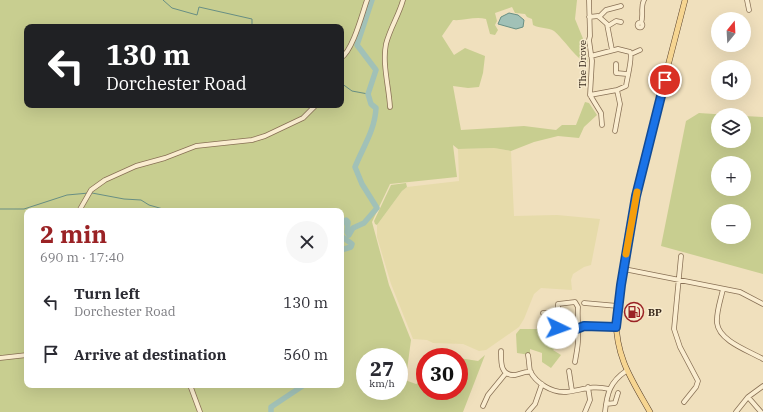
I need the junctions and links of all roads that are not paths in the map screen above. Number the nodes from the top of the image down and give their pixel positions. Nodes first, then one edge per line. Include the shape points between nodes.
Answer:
1 (367, 0) edge
2 (402, 0) edge
3 (589, 0) edge
4 (644, 0) edge
5 (685, 0) edge
6 (747, 0) edge
7 (621, 6) dead end
8 (749, 10) dead end
9 (589, 17) junction
10 (599, 17) junction
11 (621, 22) dead end
12 (641, 23) dead end
13 (608, 26) junction
14 (612, 50) junction
15 (640, 50) dead end
16 (631, 54) junction
17 (344, 56) edge
18 (591, 56) junction
19 (616, 64) dead end
20 (627, 74) junction
21 (617, 90) junction
22 (590, 95) junction
23 (390, 107) dead end
24 (313, 108) edge
25 (602, 125) dead end
26 (615, 131) dead end
27 (81, 208) edge
28 (681, 256) dead end
29 (624, 269) junction
30 (679, 279) junction
31 (723, 289) junction
32 (584, 303) dead end
33 (763, 304) edge
34 (618, 306) junction
35 (543, 313) dead end
36 (557, 313) junction
37 (616, 327) junction
38 (578, 328) junction
39 (501, 351) dead end
40 (24, 355) edge
41 (528, 355) dead end
42 (0, 358) edge
43 (763, 359) edge
44 (575, 362) dead end
45 (569, 370) dead end
46 (531, 372) junction
47 (626, 372) junction
48 (506, 373) junction
49 (542, 384) junction
50 (763, 386) edge
51 (588, 387) junction
52 (191, 388) edge
53 (572, 390) junction
54 (609, 390) junction
55 (618, 393) dead end
56 (748, 397) junction
57 (684, 402) dead end
58 (606, 404) junction
59 (483, 406) dead end
60 (200, 412) edge
61 (530, 412) edge
62 (586, 412) edge
63 (605, 412) edge
64 (650, 412) edge
65 (736, 412) edge
66 (761, 412) edge

1 - 17 street
2 - 23 street via 386,46
3 - 9 street, The Drove
4 - 12 street
5 - 29 main road via 642,166
6 - 8 street
7 - 10 street via 606,10
9 - 10 street
9 - 18 street, The Drove
10 - 13 street
11 - 13 street via 616,20
13 - 14 street
14 - 16 street via 624,50
14 - 18 street
15 - 16 street
16 - 20 street
18 - 22 street, The Drove
19 - 20 street via 616,73
20 - 21 street via 626,86
21 - 22 street
21 - 26 street via 620,104
22 - 25 street, The Drove via 601,113
24 - 27 street via 303,118 265,136 252,140 196,146 136,166 105,180 89,193
28 - 30 street
29 - 30 street
29 - 34 main road
30 - 31 street
30 - 57 street via 674,332 697,380 697,385
31 - 33 street via 745,294
31 - 43 street via 717,318 718,328 728,339
32 - 34 street
34 - 37 main road
35 - 36 street
36 - 38 street via 558,330
36 - 38 street via 559,303 577,303
37 - 38 street
37 - 47 main road
38 - 44 street
39 - 48 street via 501,367
40 - 42 street
41 - 46 street
45 - 53 street
46 - 48 street via 514,375
46 - 49 street
47 - 54 street via 616,378
47 - 64 main road
48 - 59 street via 488,395
49 - 53 street via 556,391
49 - 61 street
50 - 56 street
51 - 53 street
51 - 54 street
51 - 62 street via 590,400
52 - 60 street
54 - 58 street
55 - 58 street via 615,403
56 - 65 street
56 - 66 street
58 - 63 street

